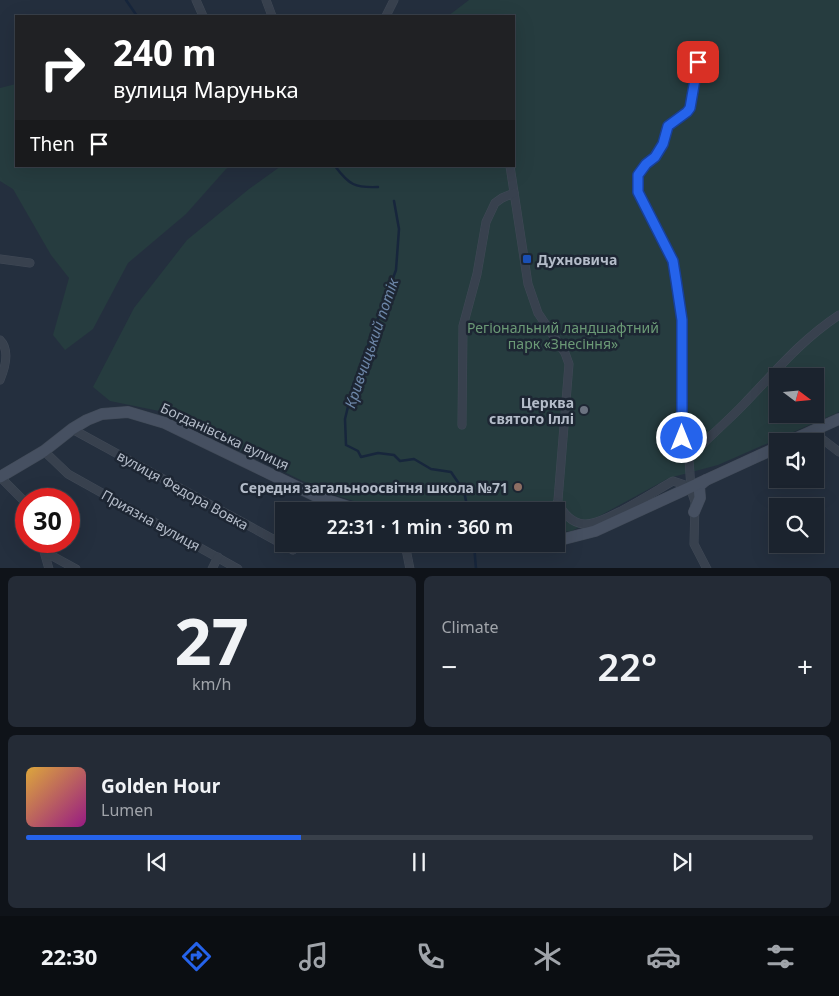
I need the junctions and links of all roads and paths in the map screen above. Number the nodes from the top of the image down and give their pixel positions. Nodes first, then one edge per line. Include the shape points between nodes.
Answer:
1 (196, 0) edge
2 (266, 0) edge
3 (394, 0) edge
4 (203, 15) edge
5 (272, 15) edge
6 (386, 15) edge
7 (699, 48) dead end
8 (510, 167) edge
9 (514, 193) junction
10 (0, 258) edge
11 (30, 264) dead end
12 (839, 315) edge
13 (0, 340) edge
14 (0, 380) edge
15 (839, 419) edge
16 (462, 425) dead end
17 (72, 429) junction
18 (813, 432) joint
19 (44, 451) junction
20 (769, 451) edge
21 (839, 452) edge
22 (689, 458) junction
23 (0, 477) edge
24 (706, 480) junction
25 (691, 487) junction
26 (15, 492) edge
27 (670, 496) junction
28 (333, 502) edge
29 (557, 502) edge
30 (694, 512) junction
31 (565, 515) edge
32 (565, 539) edge
33 (275, 540) edge
34 (407, 552) edge
35 (44, 553) edge
36 (46, 553) edge
37 (218, 557) junction
38 (49, 568) edge
39 (76, 568) edge
40 (212, 568) edge
41 (238, 568) edge
42 (410, 568) edge
43 (707, 568) edge

1 - 4 street
2 - 5 street
3 - 6 street
7 - 22 street via 690,108 668,126 663,144 638,175 638,192 673,261 682,320 682,438
8 - 9 street
9 - 16 street via 496,203 486,222 463,326
9 - 29 street via 528,284 538,313 569,364
10 - 11 street
12 - 22 street via 802,342
13 - 14 street via 6,351
15 - 18 main road
17 - 19 main road, Богданівська вулиця
17 - 28 main road, Богданівська вулиця via 102,414 128,412 144,416
17 - 33 street, вулиця Федора Вовка
18 - 21 street
19 - 23 main road, Богданівська вулиця
19 - 37 street, Приязна вулиця via 68,474
20 - 24 main road
22 - 25 street
23 - 26 street
24 - 25 main road
24 - 30 main road via 699,486 700,498
25 - 27 main road
25 - 30 street
25 - 31 street via 673,481 606,519 588,524
27 - 30 main road via 685,498
27 - 32 main road via 595,531
30 - 43 street via 694,544
34 - 42 street
35 - 38 street
36 - 39 street
37 - 40 street
37 - 41 street, Приязна вулиця

